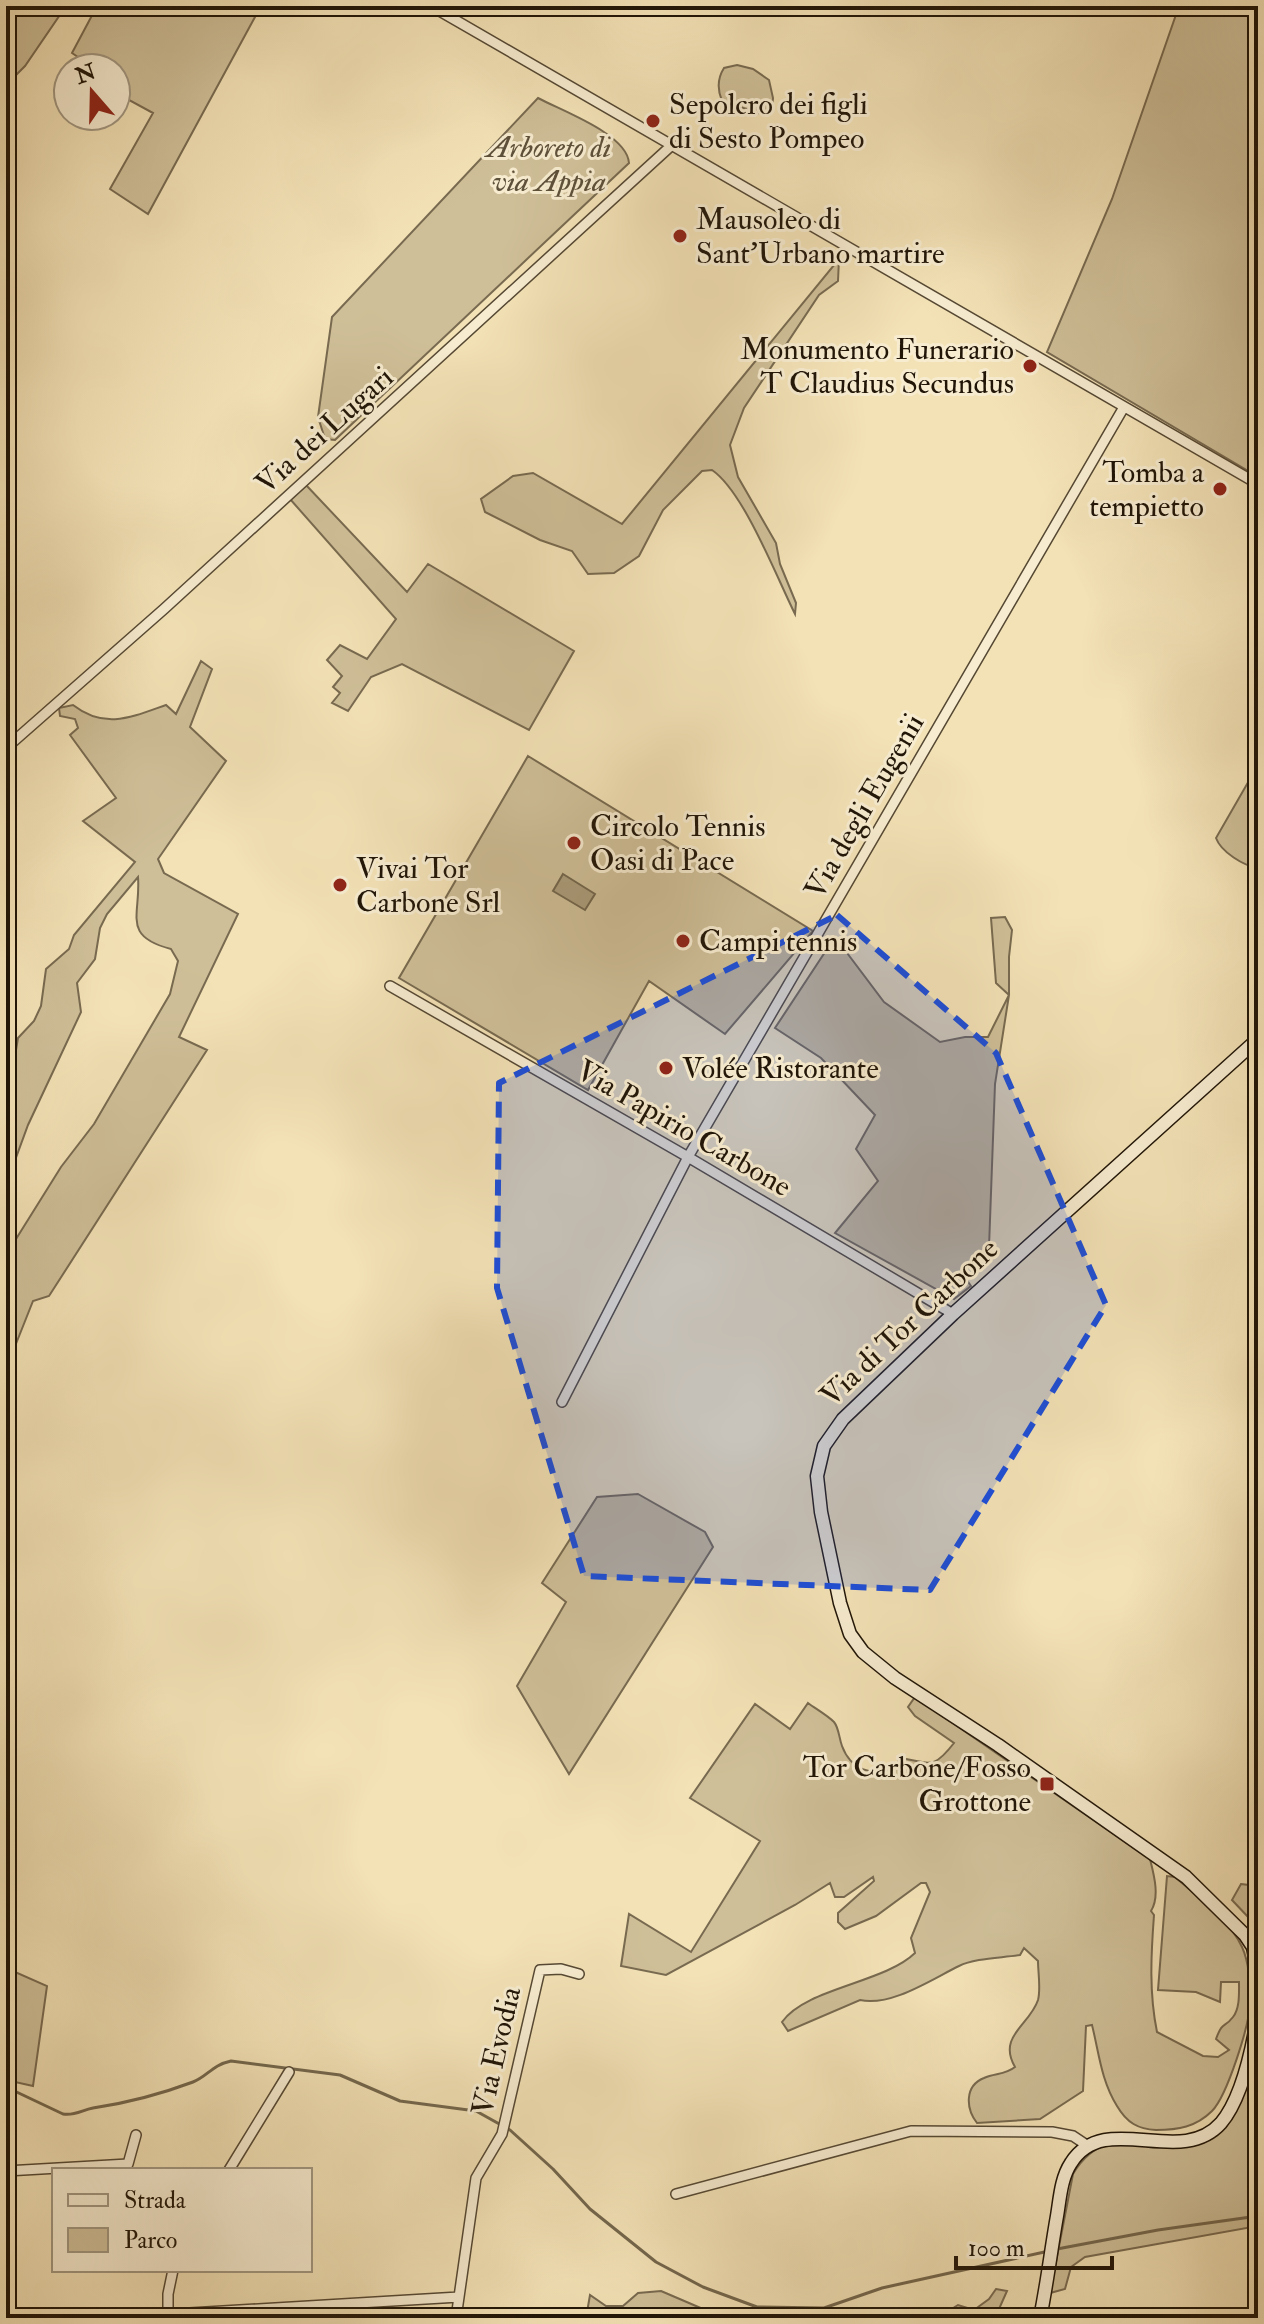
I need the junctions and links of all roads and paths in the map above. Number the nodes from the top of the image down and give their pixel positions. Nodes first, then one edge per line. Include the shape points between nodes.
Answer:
1 (431, 6) edge
2 (1247, 6) edge
3 (1258, 11) edge
4 (672, 145) junction
5 (1124, 407) junction
6 (1258, 484) edge
7 (6, 748) edge
8 (390, 986) dead end
9 (1255, 1045) edge
10 (688, 1157) junction
11 (953, 1314) junction
12 (562, 1402) dead end
13 (1258, 1973) edge
14 (579, 1974) dead end
15 (1258, 2014) edge
16 (289, 2072) dead end
17 (136, 2135) dead end
18 (1088, 2146) junction
19 (52, 2168) edge
20 (58, 2168) edge
21 (230, 2168) edge
22 (6, 2171) edge
23 (676, 2194) dead end
24 (173, 2272) edge
25 (459, 2297) junction
26 (168, 2314) junction
27 (106, 2318) edge
28 (456, 2318) edge
29 (1040, 2318) edge

1 - 4 street
2 - 3 street
4 - 5 street
4 - 7 street, Via dei Lugari
5 - 6 street
5 - 10 street, Via degli Eugenii
8 - 10 street, Via Papirio Carbone
9 - 11 main road, Via di Tor Carbone
10 - 11 street, Via Papirio Carbone
10 - 12 street, Via degli Eugenii
11 - 13 main road, Via di Tor Carbone via 839,1424 822,1451 817,1476 821,1512 850,1634 895,1678 1186,1877 1245,1935
14 - 25 street, Via Evodia via 540,1970 502,2134 476,2178
15 - 18 main road via 1235,2098 1211,2131 1185,2142 1114,2139
16 - 21 street
17 - 20 street via 128,2164
18 - 23 street via 1052,2132 911,2131
18 - 29 main road via 1067,2170
19 - 22 street
24 - 26 street
25 - 26 street
25 - 28 street, Via Evodia
26 - 27 street

